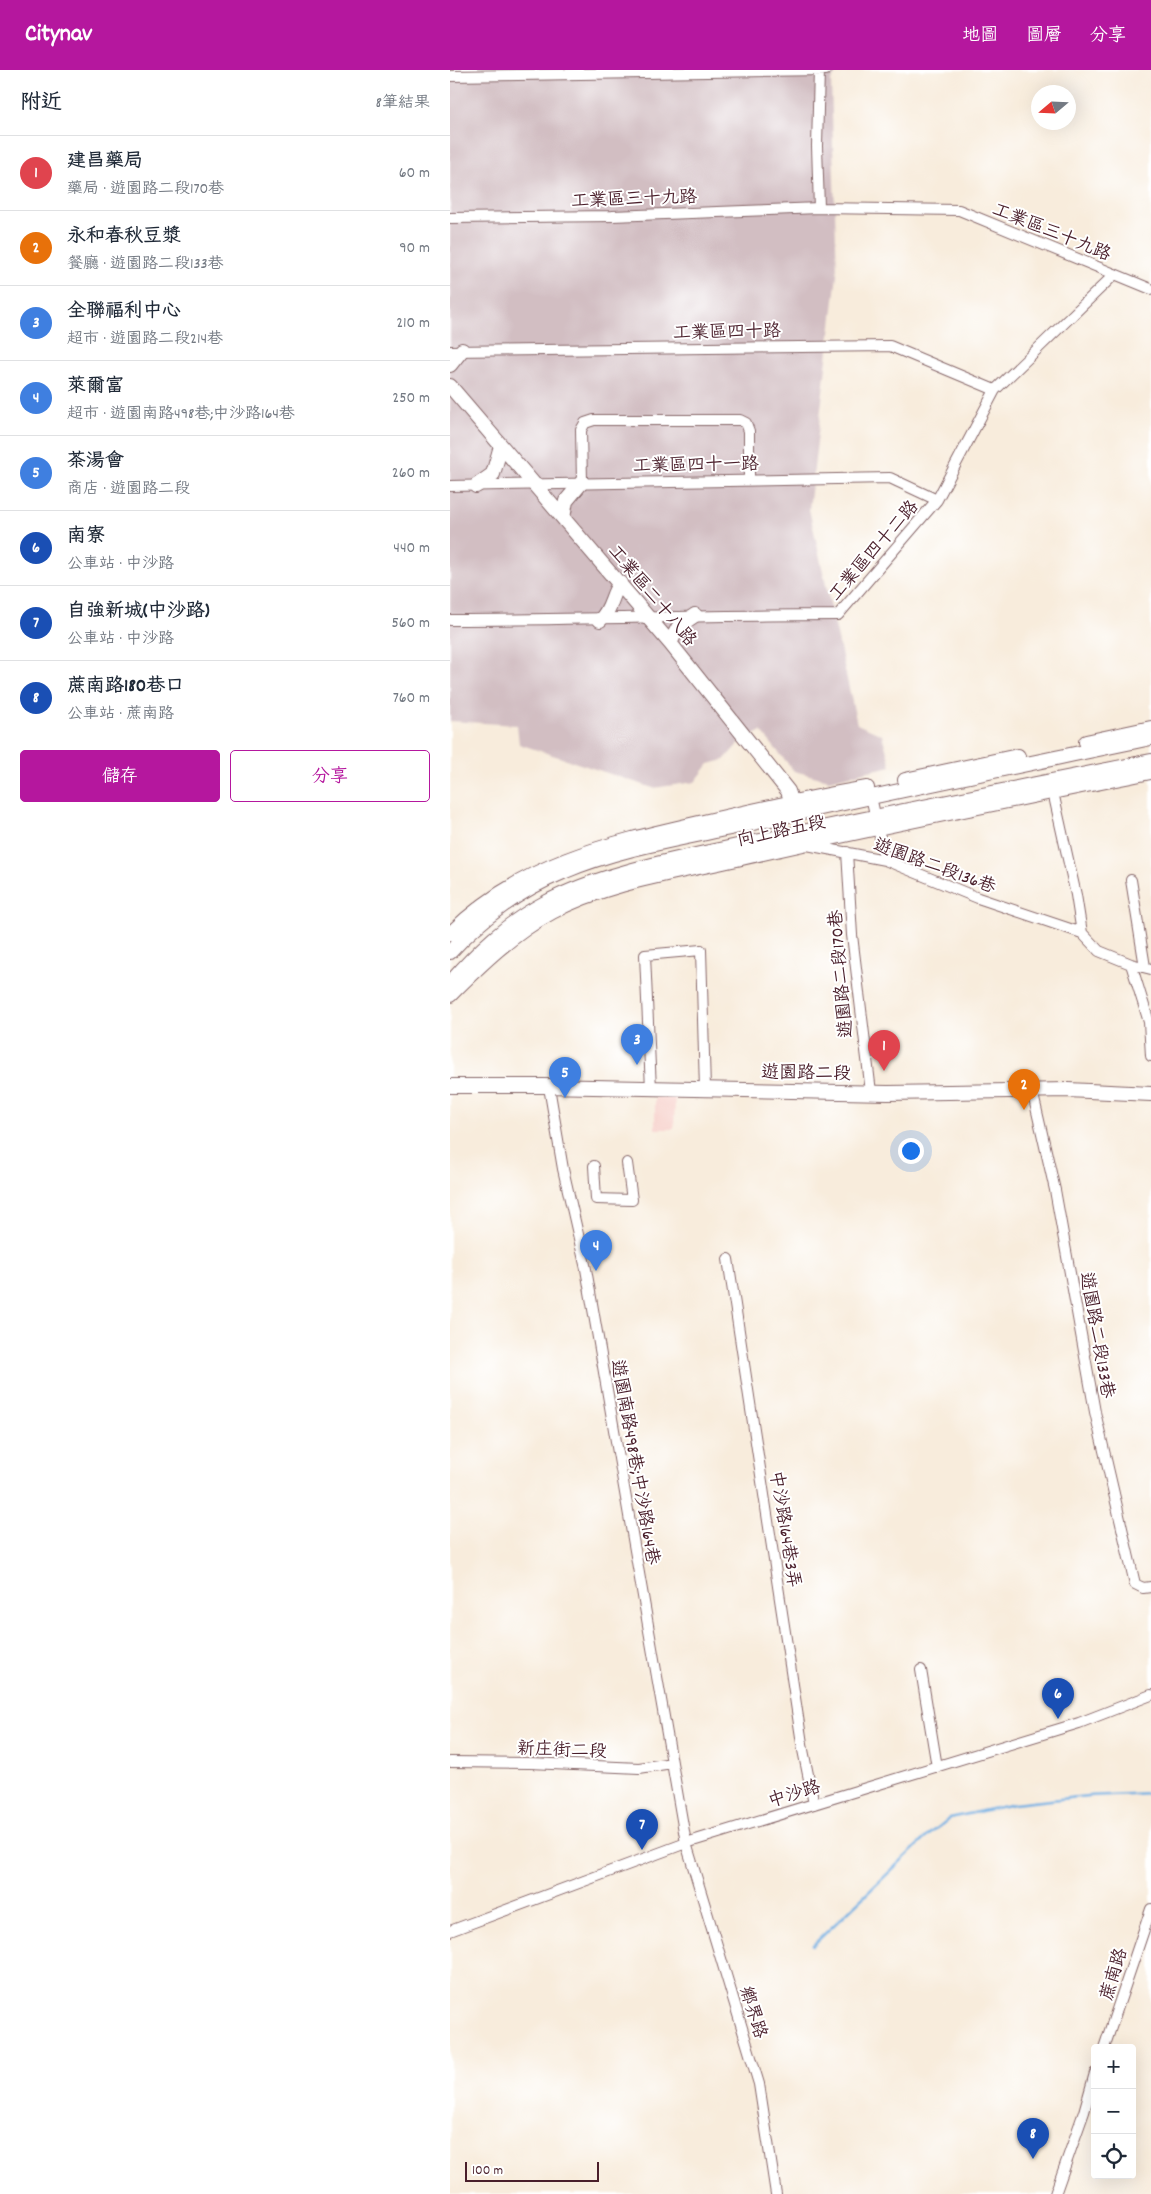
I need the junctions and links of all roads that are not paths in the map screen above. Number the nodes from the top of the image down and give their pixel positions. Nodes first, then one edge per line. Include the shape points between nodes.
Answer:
1 (820, 70) edge
2 (826, 70) edge
3 (450, 76) edge
4 (819, 208) junction
5 (450, 218) edge
6 (1115, 274) junction
7 (1151, 289) edge
8 (456, 350) edge
9 (450, 365) edge
10 (450, 386) edge
11 (995, 390) junction
12 (501, 446) junction
13 (749, 480) junction
14 (582, 482) junction
15 (534, 484) junction
16 (450, 486) edge
17 (476, 486) junction
18 (938, 500) junction
19 (563, 518) junction
20 (620, 582) junction
21 (695, 615) junction
22 (648, 617) junction
23 (450, 620) edge
24 (600, 620) junction
25 (670, 643) junction
26 (1151, 728) edge
27 (1151, 738) edge
28 (1151, 761) edge
29 (1151, 772) edge
30 (870, 792) junction
31 (1053, 792) junction
32 (793, 808) junction
33 (876, 822) junction
34 (800, 838) junction
35 (847, 852) junction
36 (885, 860) junction
37 (1131, 880) dead end
38 (1082, 933) junction
39 (450, 934) edge
40 (450, 952) edge
41 (1131, 964) junction
42 (1148, 968) edge
43 (450, 982) edge
44 (450, 995) edge
45 (1151, 1056) edge
46 (450, 1086) edge
47 (549, 1086) junction
48 (651, 1089) junction
49 (705, 1089) junction
50 (1032, 1090) junction
51 (871, 1092) junction
52 (1151, 1094) edge
53 (627, 1163) dead end
54 (594, 1166) dead end
55 (728, 1259) dead end
56 (1151, 1587) edge
57 (921, 1670) dead end
58 (1151, 1695) edge
59 (450, 1762) edge
60 (672, 1763) junction
61 (937, 1767) junction
62 (814, 1804) junction
63 (686, 1844) junction
64 (1151, 1909) edge
65 (450, 1931) edge
66 (1105, 2044) edge
67 (1091, 2087) edge
68 (776, 2194) edge
69 (1055, 2194) edge

1 - 2 street
1 - 3 street
1 - 4 street
4 - 5 street, 工業區三十九路
4 - 6 street, 工業區三十九路 via 959,210
6 - 7 street, 工業區三十九路
6 - 11 street, 工業區四十二路
8 - 9 main road
8 - 11 street, 工業區四十路 via 890,346
10 - 12 main road, 工業區二十八路
11 - 18 street, 工業區四十二路
12 - 15 main road, 工業區二十八路
12 - 17 main road via 493,474
13 - 14 street, 工業區四十一路
13 - 14 street via 749,431 746,423 740,420 594,420 585,423 581,430
13 - 18 street, 工業區四十一路 via 890,478
14 - 15 street, 工業區四十一路
14 - 19 main road via 566,501
15 - 17 street, 工業區四十一路
15 - 19 main road, 工業區二十八路
16 - 17 street, 工業區四十一路
18 - 21 street, 工業區四十二路 via 838,615
19 - 20 main road, 工業區二十八路
20 - 22 main road, 工業區二十八路
20 - 24 main road
21 - 22 street, 工業區四十二路
21 - 25 main road via 679,626
22 - 24 street, 工業區四十二路
22 - 25 main road, 工業區二十八路
23 - 24 street, 工業區四十二路
25 - 32 main road, 工業區二十八路 via 788,791
26 - 30 main road, 向上路五段
27 - 30 main road, 向上路五段
28 - 33 main road, 向上路五段
29 - 31 main road, 向上路五段
30 - 32 main road, 向上路五段
30 - 33 street
31 - 33 main road, 向上路五段
31 - 38 street
32 - 34 main road, 工業區二十八路
32 - 39 main road, 向上路五段 via 615,842 584,852 519,882
32 - 40 main road, 向上路五段 via 562,872 510,901
33 - 34 main road, 向上路五段
33 - 36 street
34 - 35 street, 遊園路二段136巷
34 - 43 main road, 向上路五段 via 622,874 546,902 498,934
34 - 44 main road, 向上路五段 via 620,886 576,901 528,927 485,960
35 - 36 street, 遊園路二段136巷
35 - 51 street, 遊園路二段170巷 via 852,935
36 - 38 street, 遊園路二段136巷 via 1028,916
37 - 42 street
38 - 41 street via 1099,951
41 - 42 street
41 - 45 street via 1149,1022
46 - 47 main road, 遊園路二段
47 - 48 main road, 遊園路二段
47 - 60 street, 遊園南路498巷;中沙路164巷 via 563,1169 586,1269
48 - 49 main road, 遊園路二段
48 - 49 street via 645,954 701,950
49 - 51 main road, 遊園路二段
50 - 51 main road, 遊園路二段
50 - 52 main road, 遊園路二段
50 - 56 street, 遊園路二段133巷 via 1055,1190 1095,1412 1135,1584
53 - 54 street via 632,1200 596,1199
55 - 62 street, 中沙路164巷3弄
57 - 61 street
58 - 61 street, 中沙路 via 1079,1723
59 - 60 street, 新庄街二段 via 639,1768
60 - 63 street, 遊園南路498巷;中沙路164巷
61 - 62 street, 中沙路
62 - 63 street, 中沙路
63 - 65 street, 中沙路
63 - 68 street, 鄉界路 via 759,2084
64 - 66 street, 蔗南路
67 - 69 street

